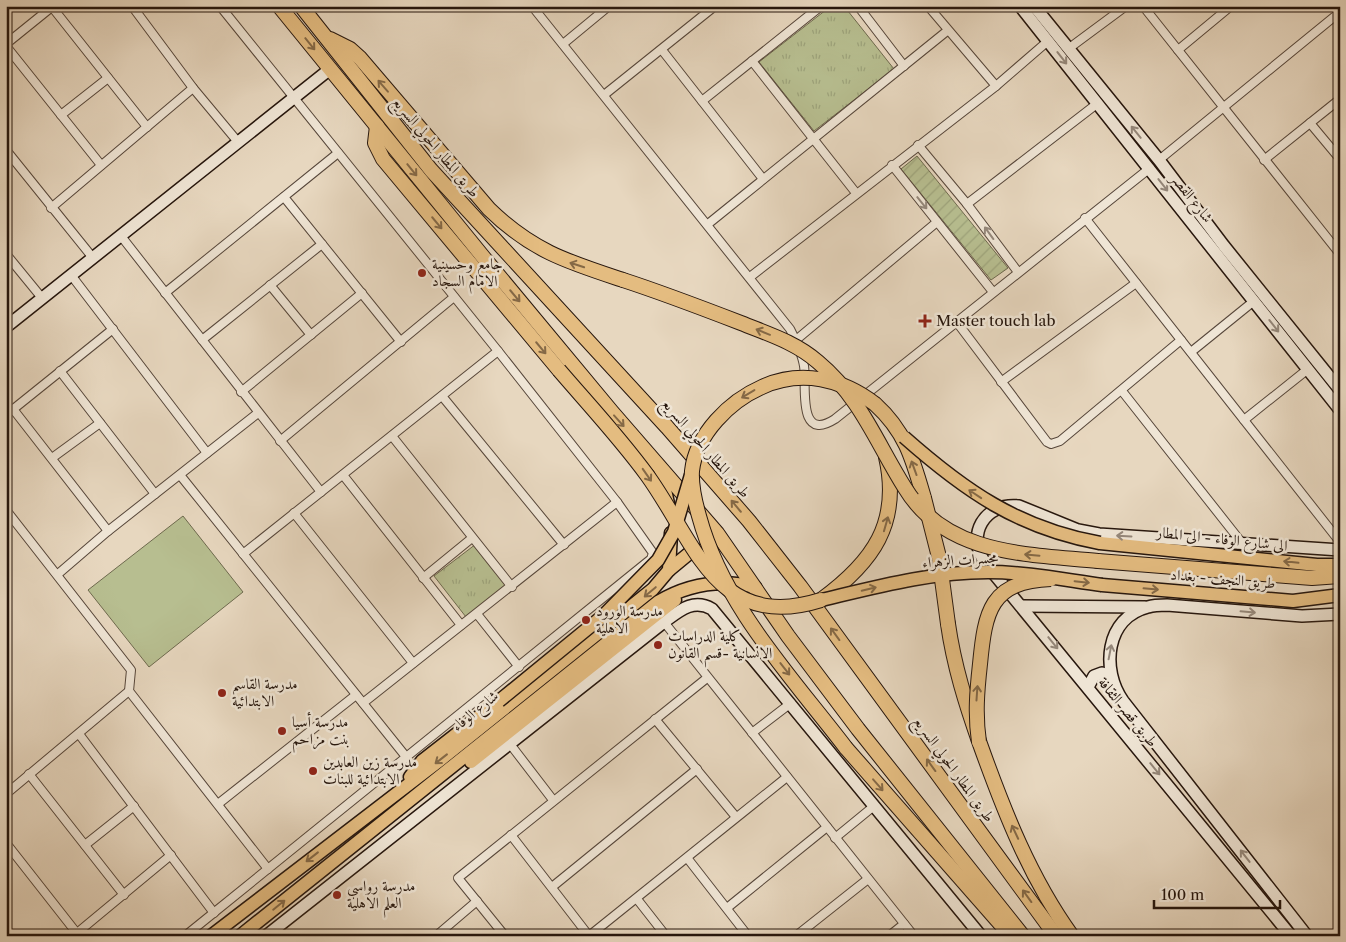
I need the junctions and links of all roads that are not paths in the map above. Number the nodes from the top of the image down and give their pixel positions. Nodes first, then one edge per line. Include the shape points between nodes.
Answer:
1 (132, 6) edge
2 (220, 6) edge
3 (279, 6) edge
4 (532, 6) edge
5 (609, 6) edge
6 (715, 6) edge
7 (821, 6) edge
8 (858, 6) edge
9 (928, 6) edge
10 (1020, 6) edge
11 (1034, 6) edge
12 (1126, 6) edge
13 (1143, 6) edge
14 (1231, 6) edge
15 (53, 7) edge
16 (306, 9) edge
17 (1340, 12) edge
18 (947, 31) junction
19 (327, 38) junction
20 (1048, 41) junction
21 (563, 44) junction
22 (6, 45) edge
23 (1068, 49) junction
24 (662, 50) junction
25 (1178, 50) junction
26 (752, 61) junction
27 (904, 66) junction
28 (330, 69) junction
29 (108, 78) junction
30 (996, 86) junction
31 (194, 88) junction
32 (604, 95) junction
33 (293, 98) junction
34 (1340, 99) edge
35 (702, 101) junction
36 (1098, 103) junction
37 (1222, 107) junction
38 (61, 115) junction
39 (1310, 123) junction
40 (377, 126) junction
41 (147, 127) junction
42 (812, 139) junction
43 (238, 142) junction
44 (918, 145) junction
45 (6, 150) edge
46 (338, 154) junction
47 (1340, 159) edge
48 (1159, 160) junction
49 (1264, 160) junction
50 (101, 165) junction
51 (892, 165) junction
52 (1150, 168) junction
53 (763, 179) junction
54 (856, 193) junction
55 (284, 197) junction
56 (968, 204) junction
57 (50, 208) junction
58 (1085, 218) junction
59 (938, 222) junction
60 (708, 224) junction
61 (121, 236) junction
62 (1212, 239) junction
63 (322, 244) junction
64 (6, 254) edge
65 (1340, 254) edge
66 (93, 258) junction
67 (1231, 264) junction
68 (1018, 272) junction
69 (71, 275) junction
70 (750, 277) junction
71 (1136, 283) junction
72 (270, 285) junction
73 (165, 292) junction
74 (993, 292) junction
75 (362, 294) junction
76 (454, 297) junction
77 (42, 298) junction
78 (1254, 301) junction
79 (956, 321) junction
80 (6, 327) edge
81 (113, 329) junction
82 (311, 335) junction
83 (202, 340) junction
84 (796, 340) junction
85 (1181, 340) junction
86 (401, 342) junction
87 (498, 351) junction
88 (1191, 352) junction
89 (1308, 369) junction
90 (60, 371) junction
91 (1001, 382) junction
92 (1122, 390) junction
93 (1340, 390) edge
94 (241, 392) junction
95 (442, 396) junction
96 (13, 410) junction
97 (1340, 410) edge
98 (258, 413) junction
99 (6, 415) edge
100 (1244, 420) junction
101 (100, 423) junction
102 (392, 436) junction
103 (904, 437) junction
104 (280, 441) junction
105 (883, 446) junction
106 (207, 453) junction
107 (52, 458) junction
108 (659, 464) junction
109 (692, 470) junction
110 (180, 474) junction
111 (343, 475) junction
112 (321, 492) junction
113 (155, 494) junction
114 (617, 502) junction
115 (6, 510) edge
116 (294, 513) junction
117 (108, 531) junction
118 (472, 538) junction
119 (1340, 542) edge
120 (1242, 543) junction
121 (564, 545) junction
122 (1340, 550) edge
123 (243, 554) junction
124 (1340, 565) edge
125 (669, 570) junction
126 (58, 574) junction
127 (1340, 576) edge
128 (423, 578) junction
129 (1051, 579) junction
130 (1102, 585) joint
131 (512, 587) junction
132 (686, 587) junction
133 (755, 587) junction
134 (730, 592) junction
135 (1340, 595) edge
136 (821, 600) junction
137 (1022, 606) junction
138 (1148, 607) junction
139 (477, 614) junction
140 (1340, 614) edge
141 (664, 622) junction
142 (461, 625) junction
143 (413, 663) junction
144 (520, 667) junction
145 (1110, 676) junction
146 (707, 678) junction
147 (1088, 687) junction
148 (129, 691) junction
149 (356, 695) junction
150 (791, 702) junction
151 (363, 703) junction
152 (656, 719) junction
153 (752, 733) junction
154 (79, 734) junction
155 (979, 742) junction
156 (510, 744) junction
157 (407, 758) junction
158 (697, 769) junction
159 (29, 774) junction
160 (787, 777) junction
161 (407, 784) junction
162 (6, 794) edge
163 (553, 800) junction
164 (218, 804) junction
165 (134, 806) junction
166 (874, 806) junction
167 (736, 817) junction
168 (827, 827) junction
169 (511, 835) junction
170 (835, 838) junction
171 (6, 843) edge
172 (85, 845) junction
173 (170, 855) junction
174 (688, 859) junction
175 (333, 862) junction
176 (268, 869) junction
177 (868, 879) junction
178 (552, 887) junction
179 (124, 894) junction
180 (637, 899) junction
181 (477, 901) junction
182 (727, 908) junction
183 (214, 913) junction
184 (904, 924) junction
185 (974, 934) edge
186 (78, 935) edge
187 (185, 936) edge
188 (211, 936) edge
189 (240, 936) edge
190 (266, 936) edge
191 (436, 936) edge
192 (505, 936) edge
193 (666, 936) edge
194 (748, 936) edge
195 (796, 936) edge
196 (889, 936) edge
197 (914, 936) edge
198 (1011, 936) edge
199 (1023, 936) edge
200 (1056, 936) edge
201 (1072, 936) edge
202 (1291, 936) edge
203 (1307, 936) edge

1 - 31 street
2 - 33 street
3 -> 28 highway
4 - 21 street
5 - 21 street
6 - 24 street
7 - 26 street
8 - 27 street
9 - 18 street
10 - 20 street, شارع القصر
11 - 23 street, شارع القصر
12 - 23 street
13 - 25 street
14 - 25 street
15 - 22 street
15 - 29 street
16 - 19 highway, طريق المطار الحولي السريع
17 - 37 street
18 - 27 street
18 - 30 street
105 -> 19 highway, bridge via 846,389 808,354 784,340 672,296 564,260 530,243 489,210 360,58
200 -> 19 highway, طريق المطار الحولي السريع via 749,521 684,445 431,170
20 - 30 street
20 -> 36 street, شارع القصر
21 - 32 street
22 - 38 street
48 -> 23 street, شارع القصر
24 - 32 street
24 - 35 street
25 - 37 street
26 - 35 street
26 - 42 street
27 - 42 street
28 - 33 street
28 - 40 highway
29 - 38 street
29 - 41 street
30 - 44 street
31 - 41 street
31 - 43 street
32 - 60 street
33 - 43 street
33 - 46 street
34 - 39 street
35 - 53 street
36 - 52 street, شارع القصر
36 - 56 street
37 - 48 street
37 - 49 street
38 - 50 street
39 - 47 street
39 - 49 street
40 -> 108 highway via 606,405
40 -> 134 highway, bridge via 375,143 383,158 648,476 702,563
41 - 50 street
42 - 53 street
42 - 54 street
43 - 61 street
44 - 51 street
44 - 56 street
45 - 57 street
46 - 55 street
46 - 76 street
48 - 62 street, شارع القصر
49 - 65 street
50 - 57 street
51 - 54 street
51 -> 59 street
52 - 58 street
52 -> 62 street, شارع القصر
53 - 60 street
54 - 70 street
55 - 63 street
55 - 73 street
68 -> 56 street
57 - 66 street
58 - 68 street
58 - 71 street
59 - 74 street
59 - 84 street
60 - 70 street
61 - 66 street
61 - 73 street
62 - 67 street, شارع القصر
63 - 72 street
63 - 75 street
64 - 77 street
66 - 69 street
67 - 78 street, شارع القصر
67 - 93 street, شارع القصر
68 - 74 street
69 - 77 street
69 - 81 street
70 - 84 street
71 - 85 street
71 - 91 street
72 - 82 street
72 - 83 street
73 - 83 street
74 - 79 street
75 - 82 street
75 - 86 street
76 - 86 street
76 - 87 street
77 - 80 street
78 - 88 street
78 -> 89 street, شارع القصر
79 - 84 street via 835,419 823,424 810,420 806,414 804,364
79 - 91 street
81 - 90 street
81 - 106 street
82 - 94 street
83 - 94 street
85 - 88 street
85 - 92 street
86 - 104 street
87 - 95 street
87 - 114 street
88 - 100 street
89 - 97 street, شارع القصر
89 - 100 street
90 - 96 street
90 - 101 street
91 - 92 street via 1051,444 1060,441
92 - 120 street
94 - 98 street
95 - 102 street
95 - 121 street
96 - 99 street
96 - 107 street
98 - 104 street
98 - 106 street
100 - 119 street
101 - 107 street
101 - 113 street
102 - 111 street
102 - 118 street
103 -> 109 highway, bridge via 886,414 854,389 828,380 793,378 760,388 731,406 704,438
124 -> 103 main road, الى شارع الوفاء - الى المطار, bridge via 1100,544 1056,534 999,510 955,481
155 -> 103 highway, bridge via 956,670 932,525
104 - 112 street
127 -> 105 highway, bridge via 1312,578 994,550 955,534 919,508 905,489
136 -> 105 highway, bridge via 858,569 885,528 890,494
106 - 110 street
107 - 117 street
108 - 125 main road via 671,522
108 - 133 highway via 717,533
109 - 161 main road, bridge via 674,532 658,560 603,616 422,761
109 -> 198 highway, bridge via 695,502 708,546 750,624 846,748
110 - 113 street
110 - 123 street
111 - 112 street
111 - 128 street
112 - 116 street
113 - 117 street
114 - 121 street
114 - 144 street via 652,556
115 - 126 street
116 - 123 street
116 - 143 street
117 - 126 street
118 - 128 street
118 - 131 street
120 - 122 street
120 -> 137 street via 1099,534 1078,530 1019,506 1001,506 981,523 977,549
121 - 131 street
123 - 149 street
125 - 132 main road, شارع الوفاء via 692,551 709,554 714,565 710,576
125 -> 161 main road, شارع الوفاء via 653,589
126 - 148 street via 131,670
128 - 142 street
129 -> 130 main road, مجسرات الزهراء, bridge
136 -> 129 main road, مجسرات الزهراء, bridge via 908,580 968,573 1002,572
155 -> 129 highway, bridge via 977,690 984,625 989,610 1001,595 1020,583
130 -> 135 main road, طريق النجف - بغداد via 1293,601
131 - 139 street
132 - 133 main road, شارع الوفاء via 731,583
132 - 175 main road, شارع الوفاء via 649,608
133 - 199 highway via 858,729
134 - 136 highway, bridge via 772,606 794,607
134 - 175 main road via 702,590 678,598 363,847
137 - 138 street, طريق قصر الثقافة
137 -> 147 street, طريق قصر الثقافة
138 -> 140 street, طريق قصر الثقافة via 1168,605 1302,616
145 -> 138 street, طريق قصر الثقافة via 1108,658 1114,636 1128,618
139 - 142 street
139 - 144 street
141 - 146 street
141 - 150 street via 696,603 712,608
141 - 156 street
142 - 143 street
143 - 151 street
144 - 157 street
145 - 147 street via 1102,673 1094,676
203 -> 145 street, طريق قصر الثقافة via 1123,701
146 - 152 street
146 - 153 street
147 -> 202 street, طريق قصر الثقافة
148 - 154 street
148 - 164 street
149 - 151 street
149 - 164 street
150 - 153 street
150 - 166 street
151 - 157 street
152 - 158 street
152 - 163 street
153 - 160 street
154 - 159 street
154 - 165 street
201 -> 155 highway via 1022,848 998,796
156 - 163 street
156 - 190 street
157 - 176 street
158 - 167 street
158 - 178 street
159 - 162 street
159 - 172 street
160 - 167 street
160 - 168 street
161 -> 188 main road, شارع الوفاء
163 - 169 street
164 - 176 street
165 - 172 street
165 - 173 street
166 - 170 street
166 - 185 street
167 - 174 street
168 - 170 street
168 - 182 street
169 - 178 street
169 - 181 street via 458,878
170 - 177 street
171 - 186 street
172 - 179 street
173 - 179 street
173 - 183 street
174 - 180 street
174 - 182 street
189 -> 175 main road, شارع الوفاء
176 - 183 street
177 - 184 street
177 - 195 street
178 - 180 street via 589,936
179 - 186 street
180 - 193 street
181 - 191 street
181 - 192 street
182 - 194 street
183 - 187 street
184 - 196 street
184 - 197 street

